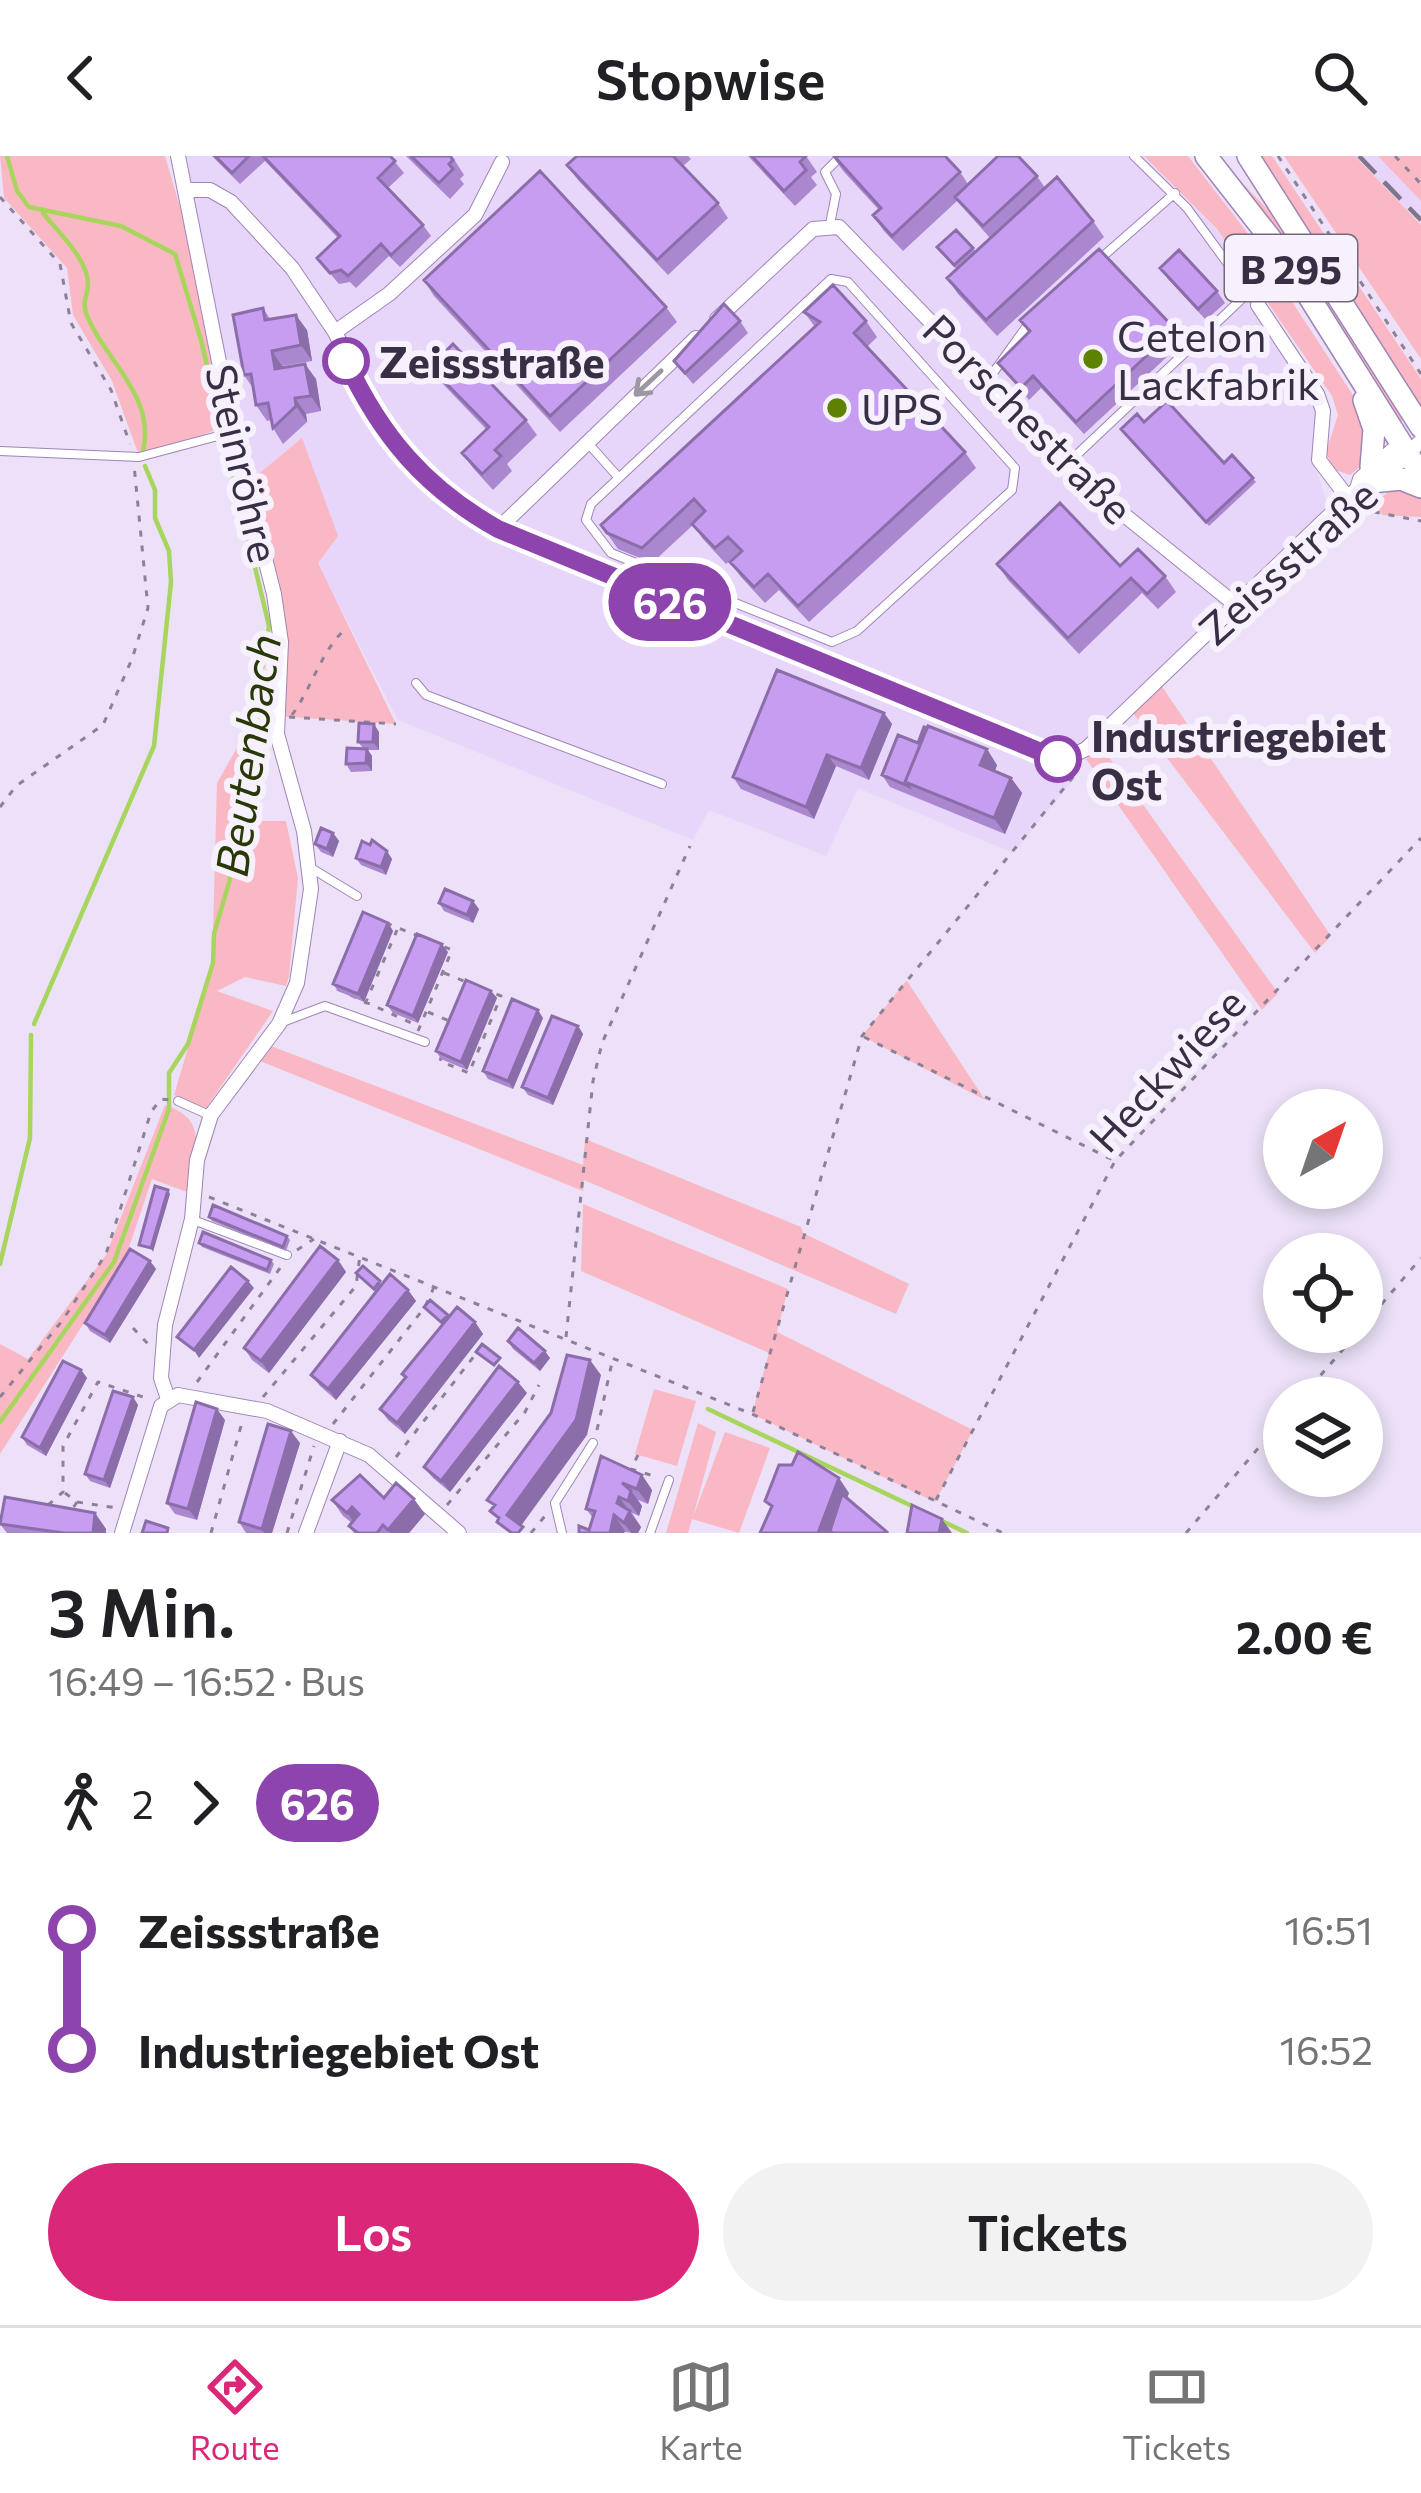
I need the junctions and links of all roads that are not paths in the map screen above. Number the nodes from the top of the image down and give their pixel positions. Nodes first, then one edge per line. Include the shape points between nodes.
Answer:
1 (178, 156) edge
2 (841, 156) edge
3 (1134, 156) edge
4 (1206, 156) edge
5 (1248, 156) edge
6 (502, 162) dead end
7 (189, 190) junction
8 (1175, 193) junction
9 (830, 224) junction
10 (1094, 264) edge
11 (1253, 298) junction
12 (1046, 307) edge
13 (335, 332) junction
14 (987, 381) junction
15 (1365, 387) junction
16 (1421, 427) edge
17 (229, 433) junction
18 (586, 441) junction
19 (1414, 447) edge
20 (0, 451) edge
21 (1067, 464) junction
22 (1421, 475) edge
23 (619, 478) junction
24 (1362, 484) junction
25 (1421, 487) edge
26 (498, 529) junction
27 (1236, 605) junction
28 (416, 683) dead end
29 (662, 784) dead end
30 (311, 868) junction
31 (357, 896) dead end
32 (279, 1024) junction
33 (420, 1040) road end
34 (178, 1101) dead end
35 (211, 1115) junction
36 (193, 1205) junction
37 (286, 1255) edge
38 (165, 1402) junction
39 (328, 1437) junction
40 (593, 1443) road end
41 (669, 1480) road end
42 (456, 1532) edge
43 (122, 1533) edge
44 (306, 1533) edge
45 (562, 1533) edge
46 (650, 1533) edge

1 - 7 street, Steinröhre
2 - 9 lane via 825,172 836,194
3 - 8 lane
4 - 15 main road, B 295 via 1281,252
5 - 16 main road, B 295
6 - 13 street via 480,221
7 - 13 street via 231,202 292,268
7 - 17 street, Steinröhre
8 - 10 lane
8 - 11 lane
9 - 14 street, Porschestraße
9 -> 18 street via 813,229
11 - 21 lane
11 - 24 street via 1317,394 1319,460
12 - 14 lane
13 - 26 street via 364,401 404,458
14 - 21 street, Porschestraße
15 - 19 main road, B 295
15 - 24 main road via 1374,430
17 - 20 lane via 133,458
17 - 30 street, Steinröhre via 276,610 283,716
18 - 23 lane
18 - 26 street
19 - 22 main road, B 295
19 - 24 street, Zeissstraße
21 - 27 street, Porschestraße
23 - 23 lane via 831,280 848,282 1015,468 1012,490 857,631 832,642 603,547 588,510
24 - 25 main road via 1402,479
24 - 27 street, Zeissstraße
26 - 27 street, Zeissstraße via 1052,758 1075,756
28 - 29 lane via 426,695
30 - 31 lane
30 - 32 street, Steinröhre via 304,953
32 - 33 lane via 325,1006
32 - 35 street, Steinröhre
34 - 35 lane
35 - 36 street, Steinröhre
36 - 37 lane
36 - 38 street, Steinröhre via 170,1301
38 - 39 street via 192,1395
38 - 43 street
39 - 42 street via 388,1468
39 - 44 street
40 - 45 lane via 555,1503
41 - 46 lane

